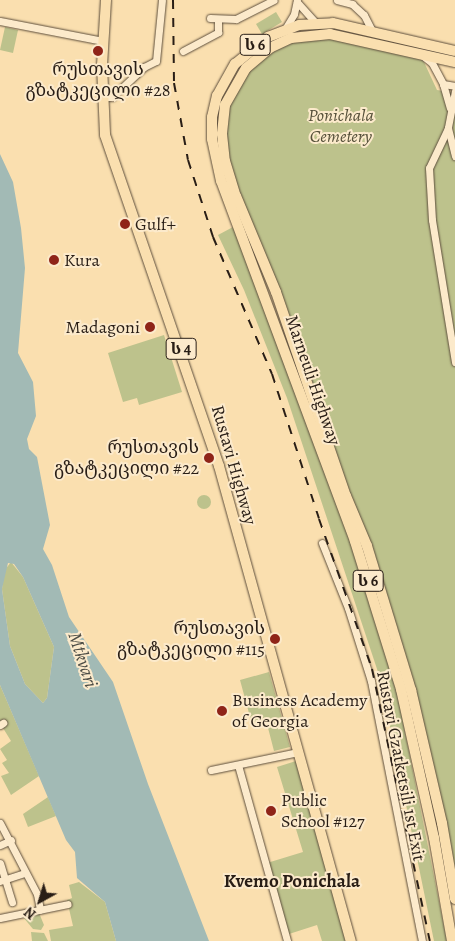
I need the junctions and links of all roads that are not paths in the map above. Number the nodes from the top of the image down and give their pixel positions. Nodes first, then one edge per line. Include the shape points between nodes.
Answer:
1 (106, 0) edge
2 (162, 0) edge
3 (274, 0) edge
4 (337, 0) edge
5 (297, 1) edge
6 (354, 2) edge
7 (0, 21) edge
8 (315, 22) junction
9 (286, 29) junction
10 (372, 31) junction
11 (103, 41) junction
12 (438, 48) junction
13 (183, 51) dead end
14 (455, 51) edge
15 (423, 56) junction
16 (455, 61) edge
17 (444, 84) junction
18 (455, 86) edge
19 (455, 91) edge
20 (102, 97) junction
21 (450, 109) junction
22 (448, 128) junction
23 (455, 156) edge
24 (266, 282) junction
25 (271, 295) junction
26 (455, 362) edge
27 (322, 543) dead end
28 (298, 752) junction
29 (238, 765) junction
30 (211, 770) dead end
31 (0, 823) edge
32 (11, 840) junction
33 (0, 845) edge
34 (0, 863) edge
35 (24, 873) junction
36 (3, 880) edge
37 (455, 899) edge
38 (12, 902) dead end
39 (68, 904) dead end
40 (40, 910) junction
41 (0, 918) edge
42 (287, 941) edge
43 (352, 941) edge
44 (422, 941) edge
45 (452, 941) edge

1 - 11 highway, Rustavi Highway / ს 4
2 - 20 street via 156,61 144,67 112,97
3 - 13 street via 236,19 214,19 218,32
4 - 6 street
5 - 8 street
5 - 9 street
6 - 10 street
7 - 11 street
8 - 9 highway, Marneuli Highway / ს 6
8 - 10 highway, Marneuli Highway / ს 6
9 - 24 highway, Marneuli Highway / ს 6 via 251,48 235,64 217,96 212,117 212,139 221,181
10 - 12 highway, Marneuli Highway / ს 6
11 - 20 highway, Rustavi Highway / ს 4
12 - 14 highway, Marneuli Highway / ს 6
12 - 16 street
15 - 16 highway, Marneuli Highway / ს 6
15 - 17 street via 432,63
15 - 24 highway, Marneuli Highway / ს 6 via 369,42 317,34 291,38 254,59 233,86 223,116 225,161
17 - 18 street
17 - 21 street
19 - 21 street
20 - 28 highway, Rustavi Highway / ს 4 via 105,135 207,425
21 - 22 street
22 - 23 street
22 - 26 street via 429,168 432,220
24 - 25 highway, Marneuli Highway / ს 6
25 - 37 highway, Marneuli Highway / ს 6 via 367,546 412,690 442,823
25 - 45 highway, Marneuli Highway / ს 6 via 360,555 400,689 434,838
27 - 44 street, Rustavi Gzatketsili 1st Exit via 372,681
28 - 29 street
28 - 43 highway, Rustavi Highway / ს 4
29 - 30 street
29 - 42 street
31 - 32 street
32 - 33 street
32 - 35 street
34 - 36 street
35 - 36 street
35 - 40 street via 37,894
36 - 38 street
39 - 40 street
40 - 41 street

